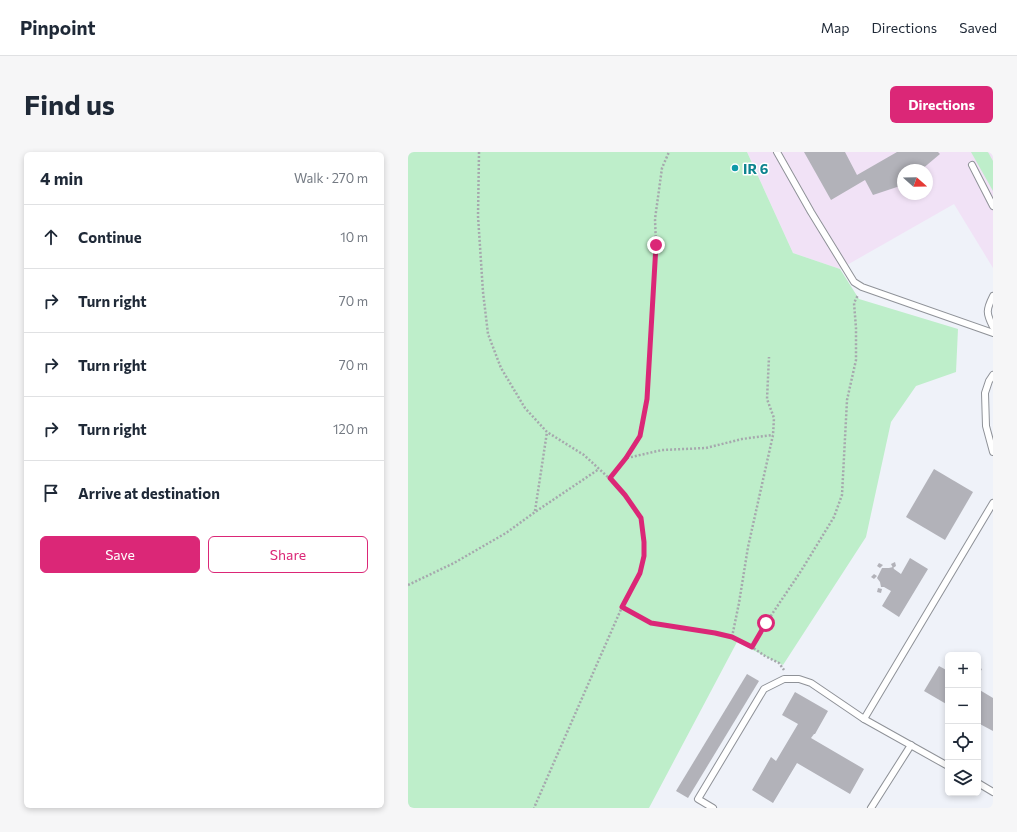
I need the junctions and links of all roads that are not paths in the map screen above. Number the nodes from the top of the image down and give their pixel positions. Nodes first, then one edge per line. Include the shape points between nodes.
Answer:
1 (777, 152) edge
2 (972, 165) dead end
3 (993, 206) edge
4 (993, 296) edge
5 (993, 327) edge
6 (993, 333) edge
7 (993, 375) edge
8 (993, 452) edge
9 (993, 503) edge
10 (864, 719) junction
11 (911, 745) junction
12 (945, 764) edge
13 (981, 785) edge
14 (993, 792) edge
15 (713, 808) edge
16 (871, 808) edge

1 - 6 lane via 854,282
2 - 3 lane
4 - 5 lane via 988,307 988,318
7 - 8 lane via 985,393 986,426
9 - 10 lane
10 - 11 lane
10 - 15 lane via 811,683 799,679 784,679 764,689 698,799
11 - 12 lane
11 - 16 lane
13 - 14 lane

